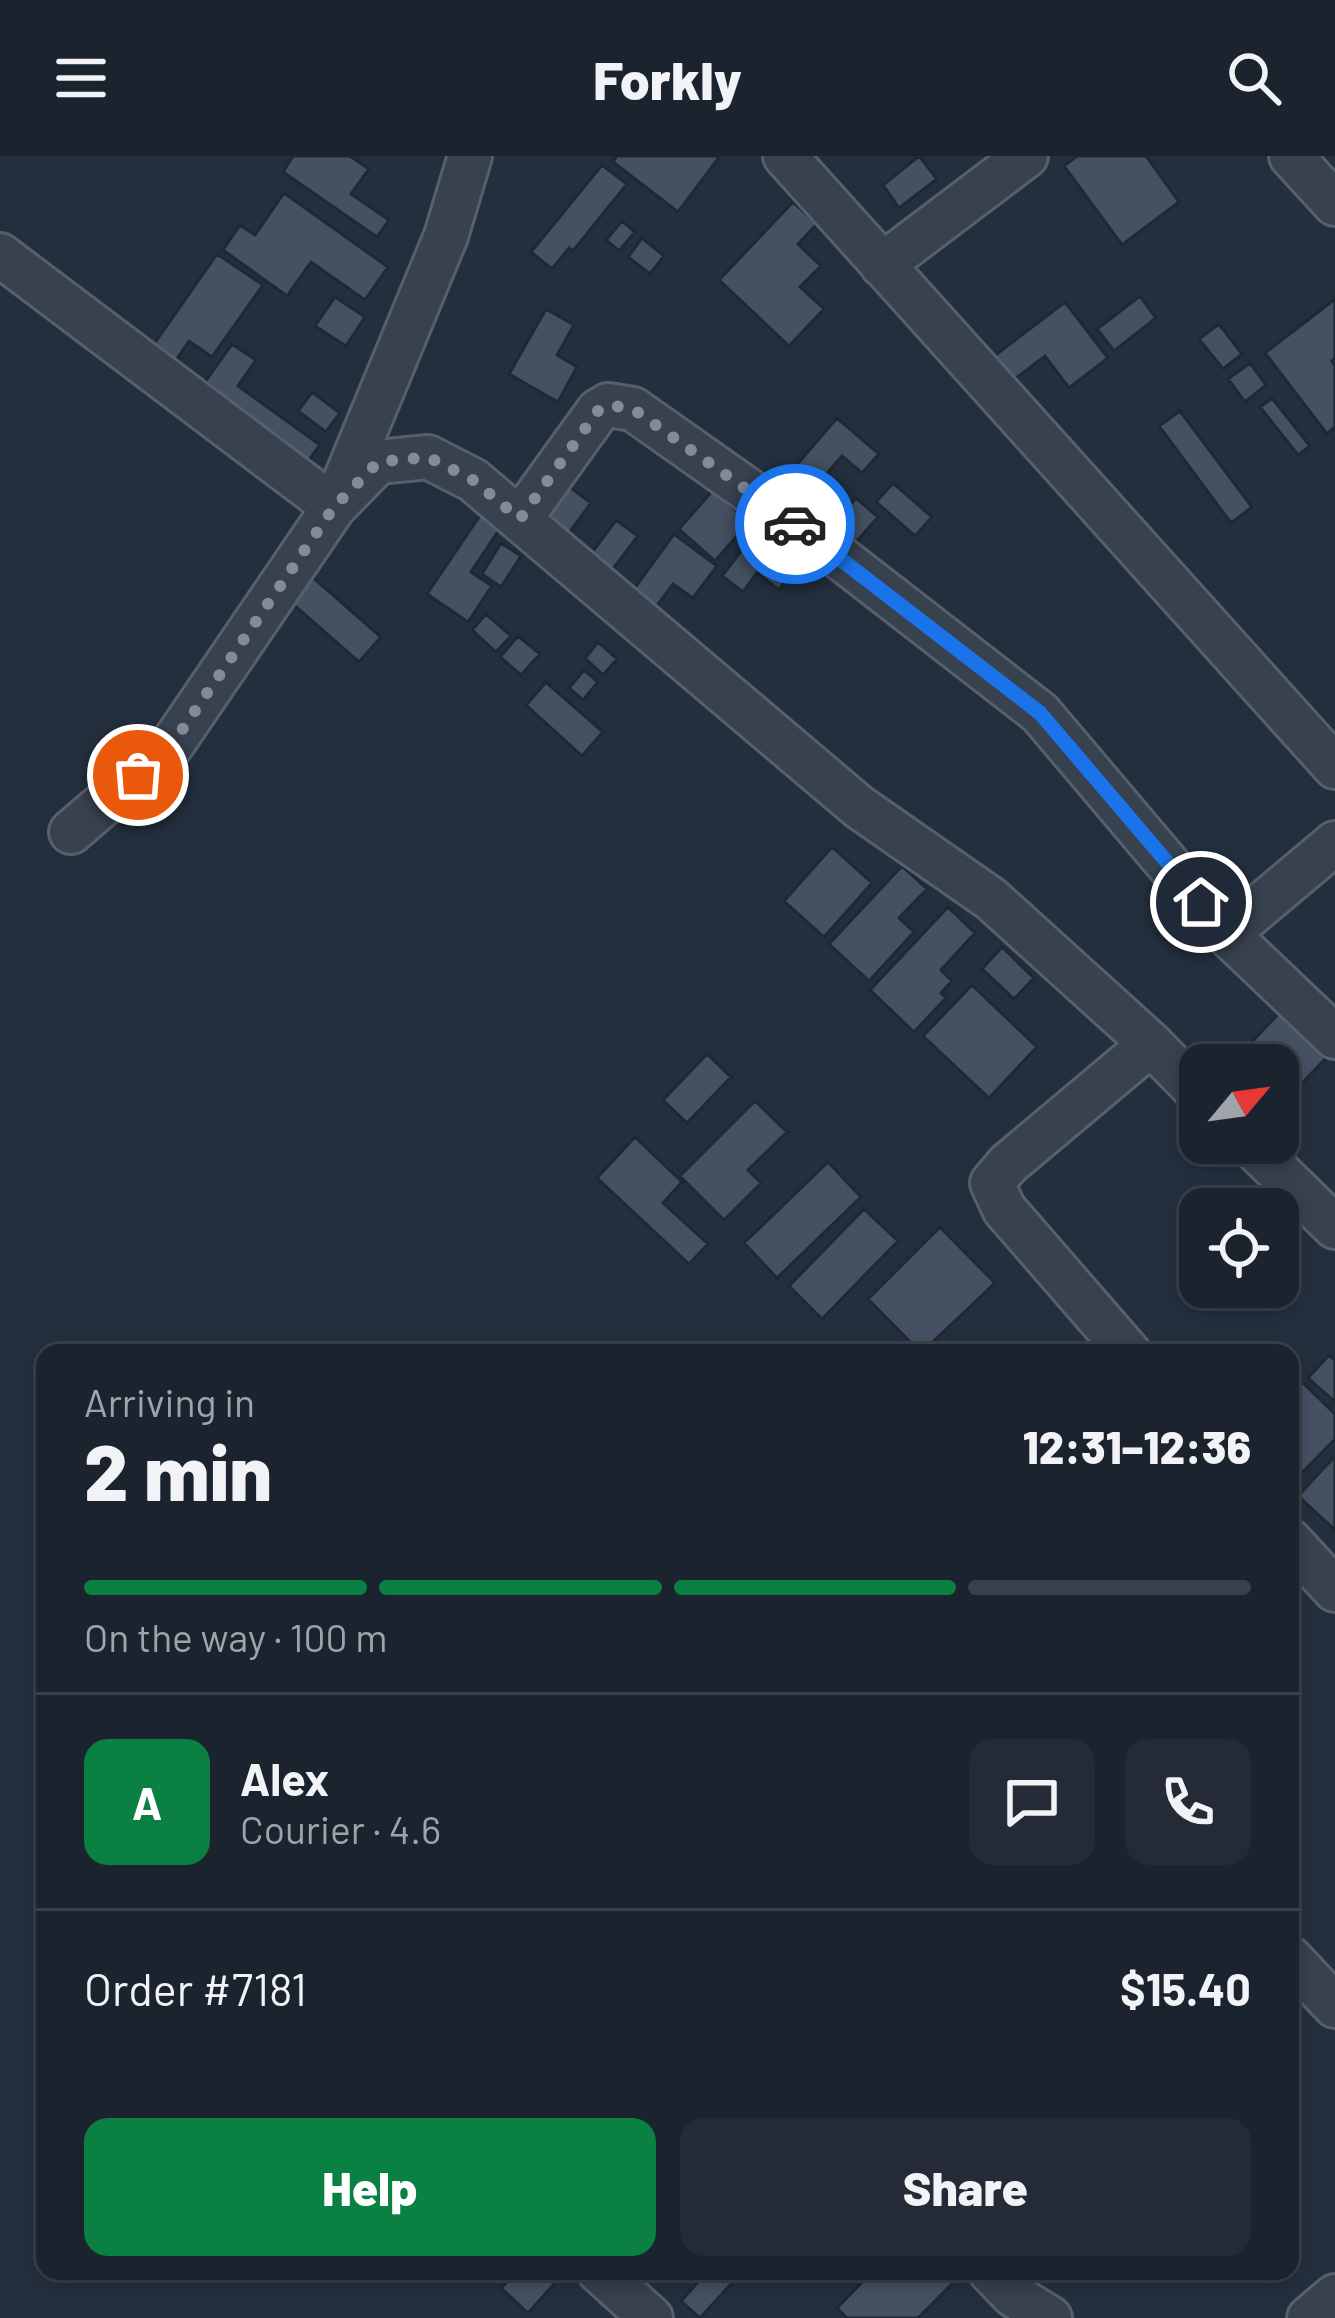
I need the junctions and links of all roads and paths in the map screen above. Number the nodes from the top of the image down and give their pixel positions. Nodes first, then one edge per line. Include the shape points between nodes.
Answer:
1 (470, 156) edge
2 (785, 156) edge
3 (1026, 156) edge
4 (1291, 156) edge
5 (1335, 204) edge
6 (0, 255) edge
7 (882, 265) junction
8 (334, 507) junction
9 (520, 519) junction
10 (1335, 767) edge
11 (70, 832) dead end
12 (1335, 843) edge
13 (1227, 934) junction
14 (1335, 1037) edge
15 (1151, 1044) junction
16 (1179, 1073) edge
17 (1270, 1164) edge
18 (1335, 1227) edge
19 (1121, 1344) edge
20 (1299, 1556) edge
21 (1335, 1590) edge
22 (1299, 1968) edge
23 (1335, 2006) edge
24 (608, 2280) edge
25 (999, 2280) edge
26 (1335, 2296) edge
27 (651, 2318) edge
28 (1050, 2318) edge
29 (1309, 2318) edge

1 - 8 street via 446,236
2 - 7 street
3 - 7 street
4 - 5 street
6 - 8 street
7 - 10 street
8 - 9 street via 378,462 428,457 473,480
8 - 11 street via 171,746
9 - 13 street via 598,411 633,409 1040,713
9 - 15 street via 859,807 991,899
12 - 13 street
13 - 14 street
15 - 16 street
15 - 19 street via 992,1184 1004,1209
17 - 18 street
20 - 21 street
22 - 23 street
24 - 27 street
25 - 28 street
26 - 29 street

